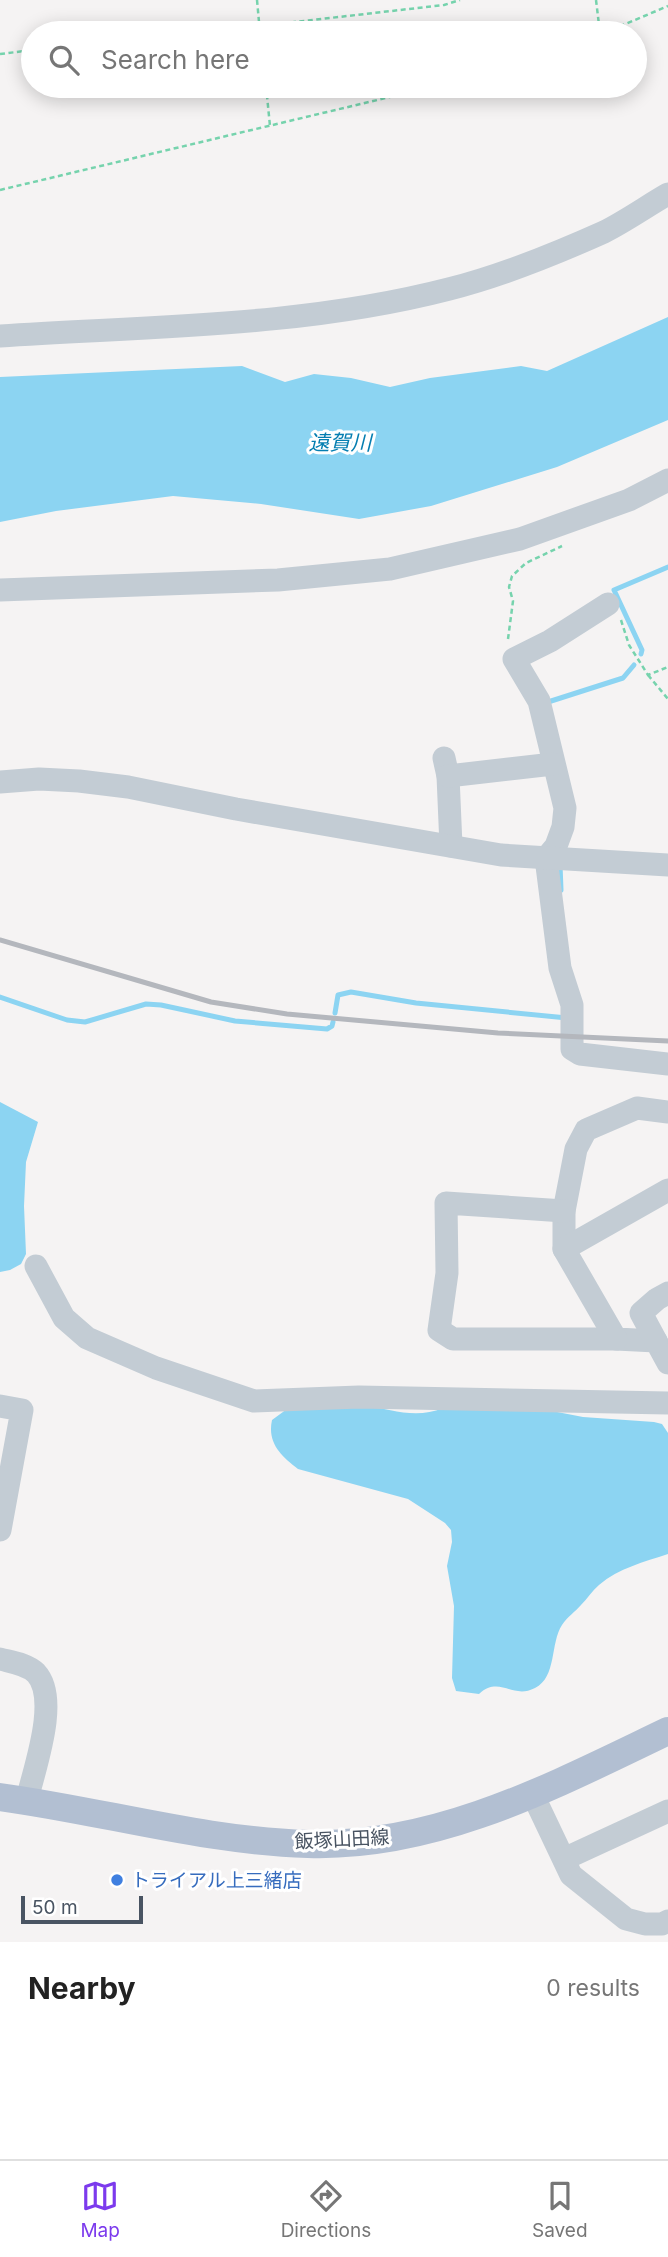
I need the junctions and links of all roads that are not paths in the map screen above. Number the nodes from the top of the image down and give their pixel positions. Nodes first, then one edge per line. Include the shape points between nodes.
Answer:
1 (668, 194) edge
2 (0, 336) edge
3 (668, 480) edge
4 (0, 590) edge
5 (608, 604) road end
6 (553, 764) junction
7 (0, 782) edge
8 (451, 846) junction
9 (556, 859) junction
10 (668, 865) edge
11 (668, 1064) edge
12 (668, 1112) edge
13 (668, 1190) edge
14 (564, 1212) junction
15 (564, 1249) junction
16 (36, 1266) dead end
17 (668, 1293) edge
18 (616, 1339) junction
19 (656, 1341) junction
20 (668, 1363) edge
21 (668, 1403) edge
22 (0, 1406) edge
23 (0, 1530) edge
24 (0, 1659) edge
25 (668, 1731) edge
26 (533, 1795) junction
27 (13, 1799) edge
28 (668, 1811) edge
29 (564, 1859) junction
30 (668, 1921) edge

1 - 2 street via 605,231 450,289 338,311 234,324
3 - 4 street via 629,500 520,539 390,569 278,580
5 - 6 street via 514,659 540,701
6 - 8 street via 446,767
6 - 9 street via 565,808
7 - 8 street via 39,779 128,787
8 - 9 street
9 - 10 street
9 - 11 street via 560,968 571,1016 572,1049 580,1054
12 - 14 street via 637,1108 586,1129 576,1149
13 - 15 street
14 - 15 street
14 - 18 street via 446,1203 447,1273 439,1330 453,1339
15 - 18 street
16 - 21 street via 64,1318 87,1338 254,1401 359,1397
17 - 19 street via 641,1313
18 - 19 street
19 - 20 street
22 - 23 street via 22,1410
24 - 27 street via 36,1673 47,1695 44,1724
25 - 26 main road, 飯塚山田線
26 - 27 main road, 飯塚山田線 via 449,1824 383,1840 310,1844 237,1838
26 - 29 street
28 - 29 street
29 - 30 street via 571,1875 626,1919 645,1924

